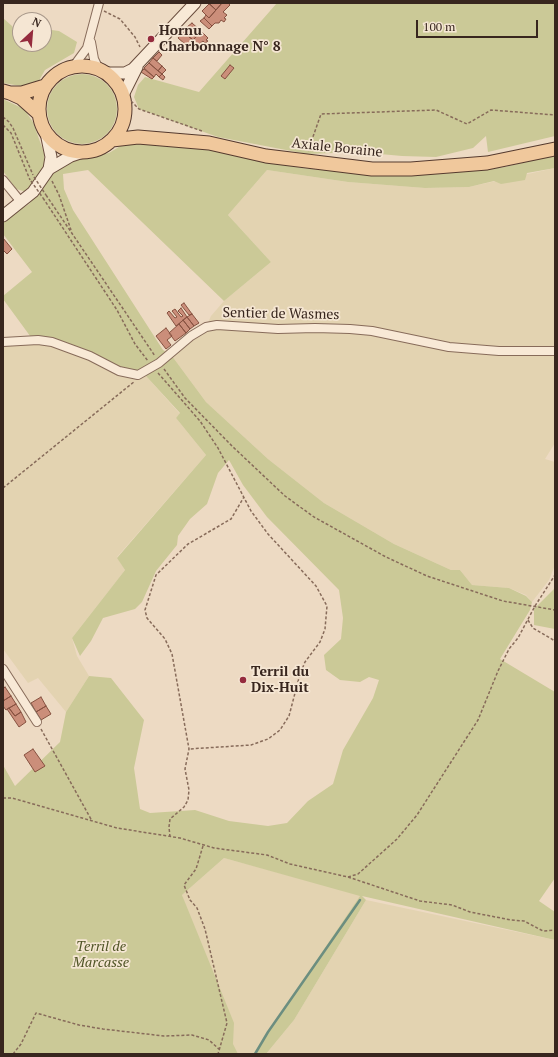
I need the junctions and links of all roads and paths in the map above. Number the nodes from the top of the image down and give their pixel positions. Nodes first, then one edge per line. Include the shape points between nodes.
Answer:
1 (195, 3) edge
2 (99, 5) edge
3 (92, 37) junction
4 (142, 60) junction
5 (73, 67) junction
6 (103, 71) junction
7 (45, 86) junction
8 (6, 92) edge
9 (123, 95) junction
10 (39, 114) junction
11 (125, 114) junction
12 (555, 115) edge
13 (3, 117) edge
14 (3, 125) edge
15 (204, 132) dead end
16 (46, 133) junction
17 (151, 138) junction
18 (112, 140) junction
19 (555, 149) edge
20 (83, 152) junction
21 (307, 154) dead end
22 (49, 169) junction
23 (3, 180) edge
24 (53, 182) dead end
25 (21, 202) junction
26 (3, 216) edge
27 (72, 232) junction
28 (3, 342) edge
29 (555, 351) edge
30 (155, 365) junction
31 (138, 375) junction
32 (3, 488) edge
33 (244, 497) junction
34 (555, 575) edge
35 (535, 606) junction
36 (555, 610) edge
37 (528, 620) junction
38 (555, 641) edge
39 (3, 669) edge
40 (37, 722) joint
41 (189, 749) junction
42 (3, 798) edge
43 (92, 821) junction
44 (170, 837) junction
45 (203, 846) junction
46 (348, 877) junction
47 (555, 930) edge
48 (220, 1050) junction
49 (13, 1054) edge
50 (218, 1054) edge

1 - 4 street
2 - 3 street
2 - 4 path via 120,19 135,37
3 - 5 street
3 - 6 street via 93,54
4 - 6 street via 125,73
4 - 9 street
5 - 6 main road via 86,66
5 - 7 main road via 57,73
6 - 9 main road via 116,83
7 - 8 main road via 28,92
7 - 10 main road via 40,99
8 - 10 main road via 21,98
9 - 11 main road
9 - 15 path via 139,109
10 - 16 main road
11 - 17 main road via 132,124
11 - 18 main road via 118,133
12 - 21 path via 491,110 467,124 436,110 321,114
13 - 27 path, bridge via 9,122 34,177
14 - 30 path, bridge via 11,133 31,181
16 - 20 main road via 56,144 69,150
16 - 22 street via 51,157
17 - 18 main road, Axiale Boraine via 125,137
17 - 19 main road, Axiale Boraine via 209,143 273,157 372,169 411,169 487,163
18 - 20 main road via 103,147
20 - 22 street
22 - 25 street via 33,192
23 - 25 street
24 - 27 path
25 - 26 street
27 - 30 path
28 - 31 street via 52,342 90,356 119,371
29 - 30 street, Sentier de Wasmes via 456,347 350,329 278,330 217,325 206,327 191,336
30 - 31 street, Sentier de Wasmes
30 - 33 path via 200,421 218,448
30 - 35 path via 232,446 285,496 314,517 386,557 427,576 503,600
31 - 32 path via 134,384
33 - 41 path via 231,520 188,544 156,575 145,610 148,618 165,638 172,654
33 - 41 path via 268,534 316,586 327,606 325,629 320,642 305,662 289,716 280,730 268,739 251,745
34 - 35 path
35 - 36 path
35 - 37 path
37 - 38 path via 533,628
37 - 46 path via 509,649 478,720 417,815 397,839 358,874
39 - 40 street
40 - 43 path
41 - 44 path via 186,769 188,800 170,820
42 - 43 path via 12,798
43 - 44 path
44 - 45 path
45 - 46 path via 267,855 290,864
45 - 48 path via 196,869 184,885 205,929 227,1023
46 - 47 path via 420,900 524,921 543,931
48 - 49 path via 210,1040 192,1035 164,1036 103,1029 36,1013 21,1044
48 - 50 path

